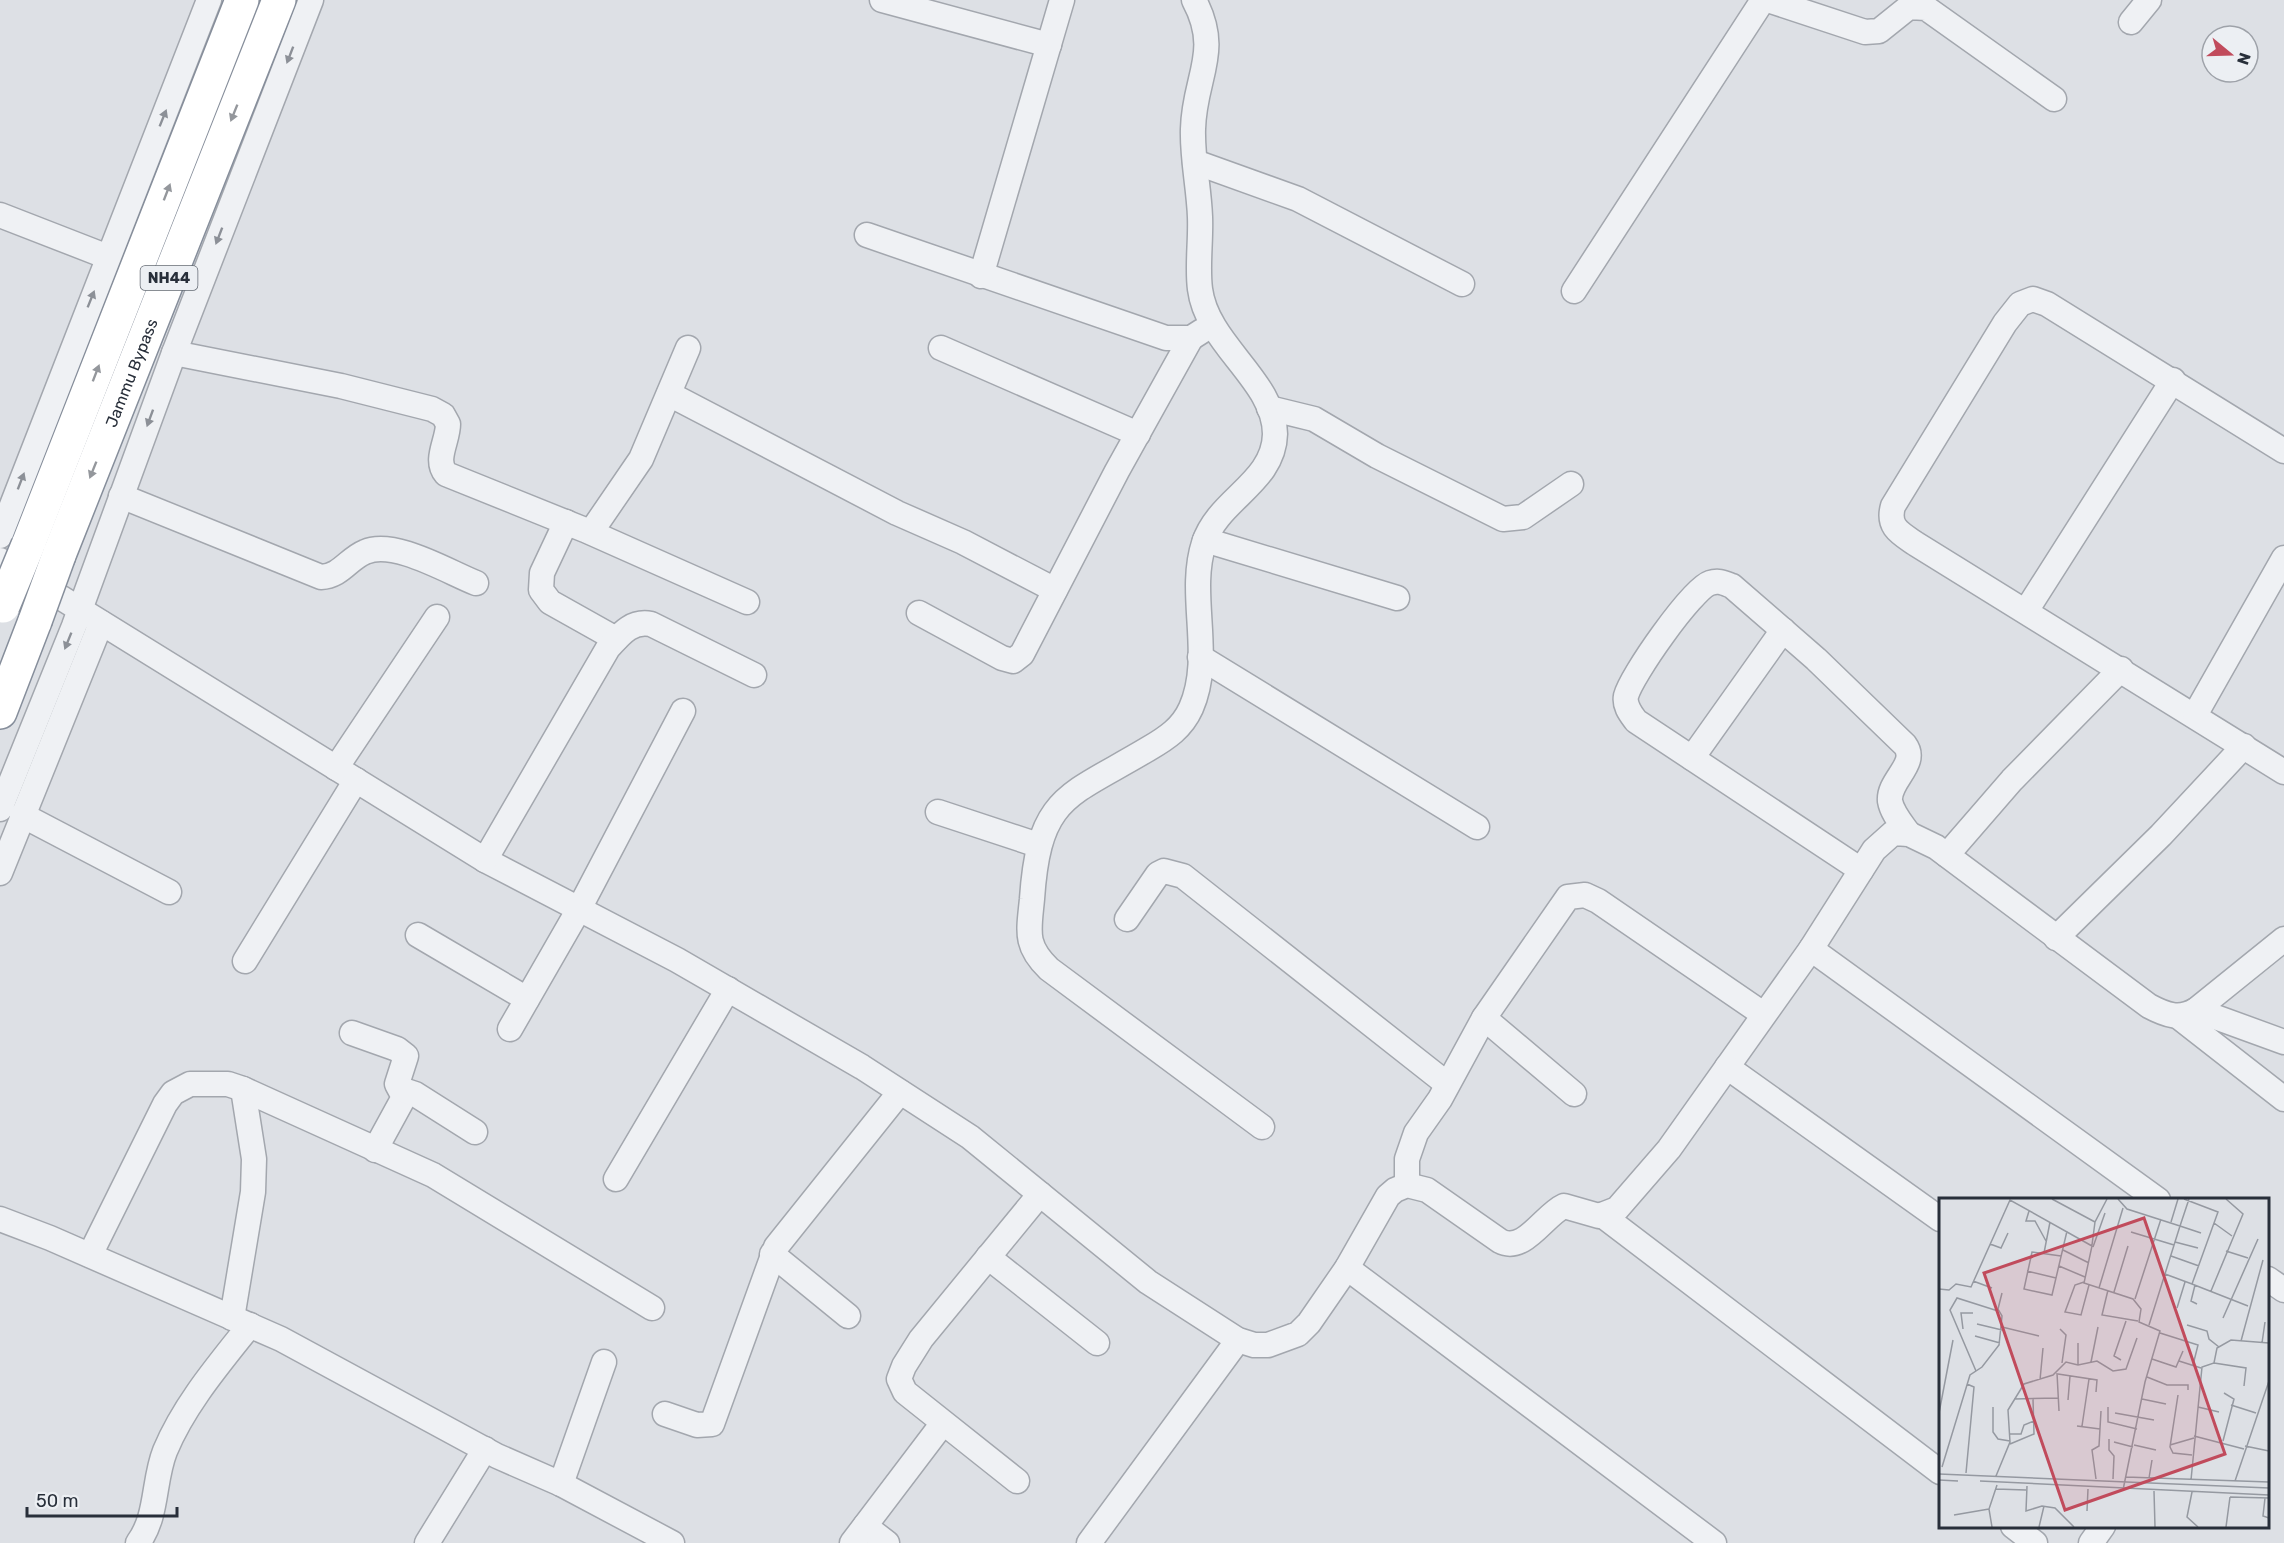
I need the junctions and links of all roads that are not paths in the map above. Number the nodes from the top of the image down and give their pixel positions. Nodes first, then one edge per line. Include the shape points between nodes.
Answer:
1 (209, 0) edge
2 (242, 0) edge
3 (279, 0) edge
4 (311, 0) edge
5 (882, 0) edge
6 (1062, 0) edge
7 (1194, 0) edge
8 (1763, 0) edge
9 (2149, 0) edge
10 (1783, 2) edge
11 (1912, 4) edge
12 (2132, 22) dead end
13 (1049, 45) junction
14 (2054, 99) dead end
15 (1196, 162) junction
16 (0, 215) edge
17 (867, 235) dead end
18 (108, 257) junction
19 (981, 276) junction
20 (1462, 284) dead end
21 (1574, 291) dead end
22 (1211, 324) junction
23 (1191, 338) junction
24 (688, 348) dead end
25 (941, 348) dead end
26 (174, 353) junction
27 (2173, 380) junction
28 (669, 394) junction
29 (1269, 408) junction
30 (1138, 434) junction
31 (2284, 452) edge
32 (1571, 484) dead end
33 (121, 496) junction
34 (566, 522) junction
35 (591, 532) junction
36 (14, 540) edge
37 (1205, 540) junction
38 (0, 560) edge
39 (2281, 569) edge
40 (476, 583) dead end
41 (1055, 590) junction
42 (1397, 598) dead end
43 (747, 602) dead end
44 (80, 609) junction
45 (1, 610) edge
46 (2026, 611) junction
47 (919, 614) dead end
48 (437, 617) dead end
49 (101, 622) junction
50 (1783, 630) junction
51 (616, 639) junction
52 (1200, 657) junction
53 (2121, 669) junction
54 (754, 675) dead end
55 (682, 711) dead end
56 (0, 712) edge
57 (2195, 715) junction
58 (2244, 746) junction
59 (1692, 758) junction
60 (2284, 772) edge
61 (346, 774) junction
62 (11, 812) edge
63 (939, 812) dead end
64 (1477, 827) dead end
65 (1909, 834) junction
66 (1038, 845) junction
67 (1947, 855) junction
68 (485, 860) junction
69 (1861, 870) junction
70 (0, 873) edge
71 (169, 892) dead end
72 (579, 909) junction
73 (1127, 919) dead end
74 (418, 935) dead end
75 (2056, 938) junction
76 (2284, 939) edge
77 (1811, 949) junction
78 (245, 961) dead end
79 (728, 989) junction
80 (527, 999) junction
81 (1763, 1014) junction
82 (2188, 1014) junction
83 (1484, 1018) junction
84 (510, 1029) dead end
85 (352, 1033) dead end
86 (2284, 1042) edge
87 (1727, 1067) junction
88 (1448, 1084) junction
89 (243, 1089) junction
90 (403, 1090) junction
91 (900, 1092) junction
92 (1574, 1094) dead end
93 (2284, 1099) edge
94 (1262, 1127) dead end
95 (475, 1132) dead end
96 (375, 1149) junction
97 (616, 1179) dead end
98 (1407, 1185) junction
99 (1040, 1194) junction
100 (2155, 1198) edge
101 (1602, 1215) junction
102 (1939, 1218) edge
103 (0, 1220) edge
104 (772, 1254) junction
105 (90, 1255) junction
106 (988, 1257) junction
107 (1347, 1268) junction
108 (2269, 1279) edge
109 (2284, 1290) edge
110 (652, 1308) dead end
111 (848, 1316) dead end
112 (241, 1321) junction
113 (1238, 1340) junction
114 (1097, 1343) dead end
115 (604, 1362) dead end
116 (665, 1414) dead end
117 (944, 1423) junction
118 (485, 1449) junction
119 (1939, 1470) edge
120 (1017, 1481) dead end
121 (561, 1484) junction
122 (2014, 1528) edge
123 (2102, 1528) edge
124 (859, 1535) edge
125 (138, 1543) edge
126 (427, 1543) edge
127 (672, 1543) edge
128 (887, 1543) edge
129 (1089, 1543) edge
130 (1714, 1543) edge
131 (2035, 1543) edge
132 (2091, 1543) edge

18 -> 1 street
36 -> 2 highway, Jammu Bypass / NH44
3 -> 56 highway, Jammu Bypass / NH44, bridge
4 -> 26 street
5 - 13 street
6 - 13 street
7 - 15 street via 1204,19 1207,43 1192,131
8 - 21 street
9 - 12 street
10 - 11 street via 1865,32 1884,28
11 - 14 street via 1932,12
13 - 19 street
15 - 20 street via 1298,200
15 - 22 street via 1200,291
16 - 18 street
17 - 19 street
36 -> 18 street
19 - 23 street via 1166,338
22 - 23 street
22 - 29 street
23 - 30 street
24 - 28 street
25 - 30 street
26 -> 33 street
26 - 34 street via 341,386 432,409 443,415 448,424 441,459 441,469 446,474
27 - 31 street
27 - 46 street
27 - 46 street via 2039,300 2020,304 2005,323 1890,516 1897,531
28 - 35 street via 641,459
28 - 41 street
29 - 32 street via 1314,419 1377,456 1503,519 1523,517
29 - 37 street via 1275,432 1268,465 1221,513
30 - 41 street
33 - 40 street via 321,577 341,571 364,552 388,549
33 - 44 street
34 - 35 street
34 - 51 street via 542,573 541,590 550,602
35 - 43 street
36 - 45 highway, Jammu Bypass / NH44, bridge
37 - 42 street
37 - 52 street via 1199,561
38 - 44 street
39 - 57 street
41 - 47 street via 1022,654 1013,661
44 - 49 street
44 -> 62 street
46 - 53 street
48 - 61 street
49 - 61 street
49 - 62 street
50 - 59 street
50 - 59 street via 1732,586 1719,580 1708,583 1692,596 1648,658 1626,699 1636,721
50 - 65 street via 1909,750 1909,761 1896,780 1890,800
51 - 54 street via 632,626 651,624
51 - 68 street
52 - 64 street
52 - 66 street via 1193,704 1177,729 1080,788 1050,816
53 - 57 street
53 - 67 street via 2012,780
55 - 72 street
57 - 58 street
58 - 60 street
58 - 75 street
59 - 69 street
61 - 68 street
61 - 78 street
62 - 70 street
62 - 71 street
63 - 66 street
65 - 67 street
65 - 69 street via 1887,836
66 - 94 street via 1028,938 1040,960
67 - 75 street
68 - 72 street
69 - 77 street
72 - 79 street
72 - 80 street
73 - 88 street via 1158,874 1164,871 1183,876
74 - 80 street
75 - 82 street via 2149,1006
76 - 82 street
77 - 81 street
77 - 100 street
79 - 91 street
79 - 97 street
80 - 84 street
81 - 83 street via 1598,901 1576,894 1563,903
81 - 87 street
82 - 86 street
82 - 93 street
83 - 88 street
83 - 92 street
85 - 90 street via 403,1052 407,1060 397,1084
87 - 101 street via 1669,1149 1617,1209
87 - 102 street
88 - 98 street via 1410,1146
89 - 96 street
89 - 105 street via 206,1082 182,1086 173,1093
89 - 112 street via 254,1159
90 - 95 street
90 - 96 street via 402,1101
91 - 99 street via 970,1137
91 - 104 street via 783,1235
96 - 110 street via 433,1175
98 - 101 street via 1427,1190 1509,1245 1521,1242 1552,1212 1564,1206
98 - 107 street via 1388,1196
99 - 106 street
99 - 113 street via 1148,1282
101 - 119 street
103 - 105 street
104 - 111 street
104 - 116 street via 712,1424 697,1425
105 - 112 street
106 - 114 street
106 - 117 street via 921,1339 900,1374 905,1392
107 - 113 street via 1298,1334 1268,1345
107 - 130 street
108 - 109 street
112 - 118 street via 371,1385
112 - 125 street via 171,1438 160,1466 147,1530
113 - 129 street
115 - 121 street
117 - 120 street
117 - 124 street
118 - 121 street
118 - 126 street
121 - 127 street
122 - 131 street
123 - 132 street
124 - 128 street

